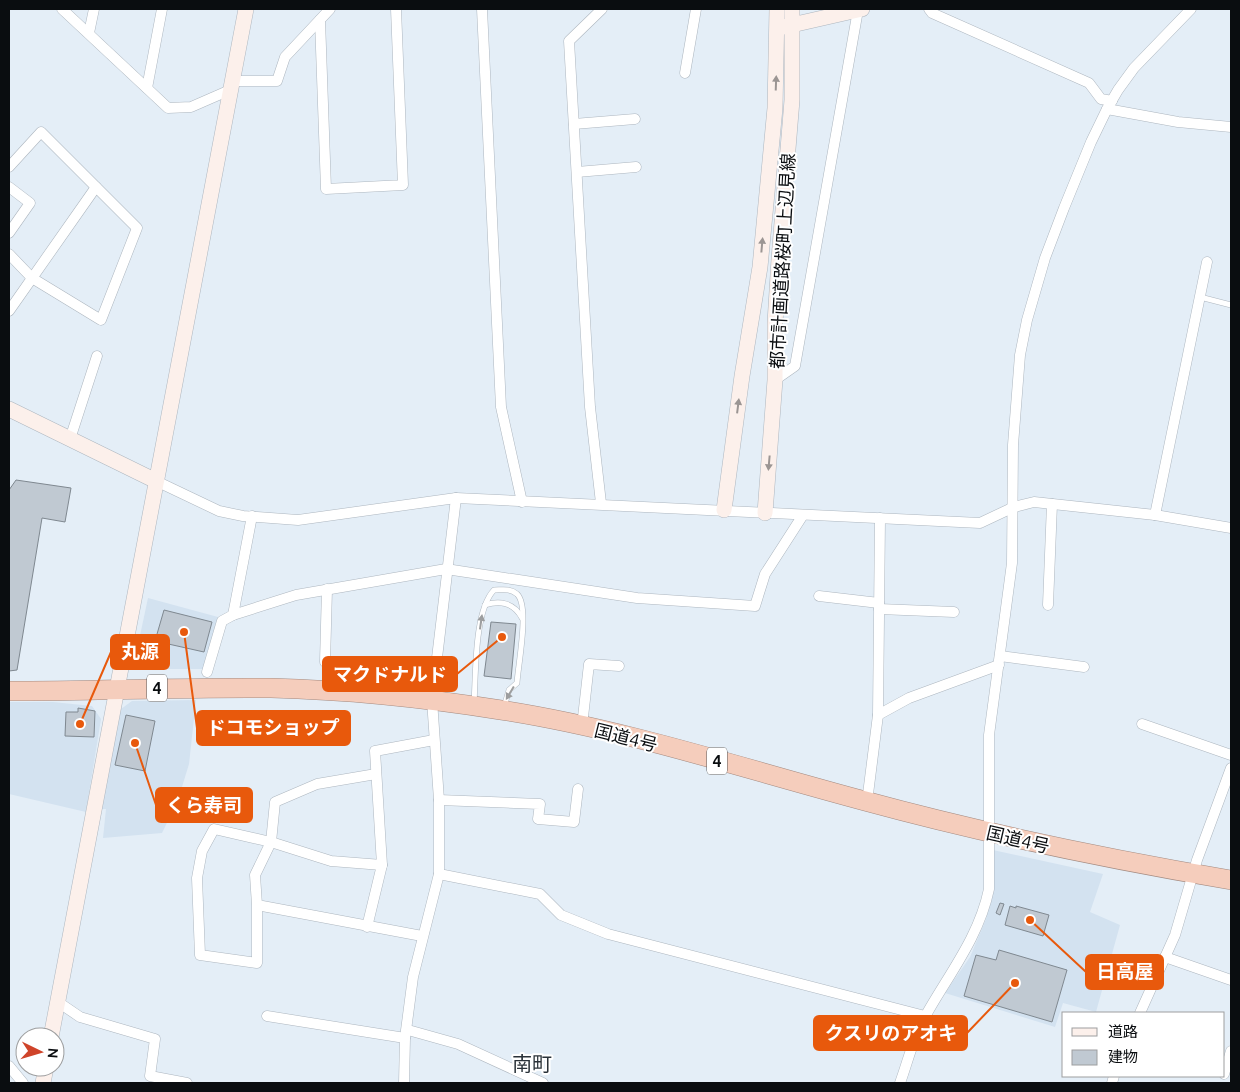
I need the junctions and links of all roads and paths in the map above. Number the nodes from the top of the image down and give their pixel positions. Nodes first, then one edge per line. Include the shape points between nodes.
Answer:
1 (62, 9) edge
2 (94, 9) edge
3 (162, 9) edge
4 (246, 9) edge
5 (330, 9) edge
6 (396, 9) edge
7 (482, 9) edge
8 (602, 9) edge
9 (696, 9) edge
10 (777, 9) edge
11 (792, 9) edge
12 (860, 9) edge
13 (929, 9) edge
14 (1191, 9) edge
15 (320, 20) junction
16 (793, 24) junction
17 (777, 28) junction
18 (89, 33) junction
19 (685, 73) dead end
20 (231, 86) junction
21 (147, 88) junction
22 (1110, 105) junction
23 (635, 119) dead end
24 (574, 124) junction
25 (1231, 127) edge
26 (9, 167) edge
27 (636, 167) dead end
28 (577, 172) junction
29 (9, 187) edge
30 (96, 187) junction
31 (9, 233) edge
32 (9, 254) edge
33 (1207, 262) dead end
34 (32, 278) junction
35 (1200, 297) junction
36 (1231, 305) edge
37 (9, 310) edge
38 (97, 356) dead end
39 (775, 380) junction
40 (9, 409) edge
41 (70, 440) junction
42 (156, 481) junction
43 (456, 498) junction
44 (522, 502) junction
45 (601, 503) junction
46 (1052, 504) junction
47 (1014, 507) junction
48 (724, 510) junction
49 (765, 513) junction
50 (803, 514) junction
51 (1154, 515) junction
52 (252, 516) junction
53 (880, 518) junction
54 (1231, 528) edge
55 (446, 569) junction
56 (328, 589) junction
57 (819, 596) dead end
58 (1048, 605) dead end
59 (484, 606) junction
60 (879, 606) junction
61 (954, 612) dead end
62 (233, 615) junction
63 (523, 620) junction
64 (999, 661) junction
65 (325, 662) dead end
66 (619, 666) dead end
67 (1084, 667) dead end
68 (207, 672) dead end
69 (116, 689) junction
70 (9, 691) edge
71 (432, 700) junction
72 (474, 706) junction
73 (504, 710) junction
74 (878, 715) junction
75 (1142, 724) dead end
76 (582, 726) junction
77 (434, 740) junction
78 (1231, 755) edge
79 (1231, 768) edge
80 (376, 774) junction
81 (578, 789) dead end
82 (438, 800) junction
83 (867, 802) junction
84 (987, 833) junction
85 (271, 842) junction
86 (382, 865) junction
87 (439, 874) junction
88 (1193, 874) junction
89 (1231, 880) edge
90 (257, 905) junction
91 (367, 927) junction
92 (422, 936) junction
93 (1165, 957) junction
94 (1231, 980) edge
95 (58, 1002) junction
96 (1140, 1012) edge
97 (267, 1016) dead end
98 (925, 1016) junction
99 (54, 1027) edge
100 (406, 1034) junction
101 (1231, 1051) edge
102 (9, 1066) edge
103 (1225, 1072) edge
104 (23, 1083) edge
105 (184, 1083) edge
106 (404, 1083) edge
107 (543, 1083) edge
108 (900, 1083) edge

1 - 18 street
2 - 18 street
3 - 21 street
4 - 20 street
5 - 15 street
6 - 15 street via 403,185 326,189
7 - 44 street via 501,407
8 - 24 street via 570,41
9 - 19 street
10 - 17 street, 都市計画道路桜町上辺見線
11 - 16 street, 都市計画道路桜町上辺見線
12 - 16 street
12 - 39 street via 795,366
13 - 22 street via 1089,82 1101,99
14 - 22 street via 1134,68
15 - 20 street via 285,56 276,81
16 - 17 street
16 - 39 street, 都市計画道路桜町上辺見線 via 792,100 775,322
48 -> 17 street, 都市計画道路桜町上辺見線 via 760,267 775,108
18 - 21 street
20 - 21 street via 191,107 168,108
20 - 42 street
22 - 25 street via 1178,122
22 - 47 street via 1064,208 1026,320 1013,445
23 - 24 street
24 - 28 street
26 - 30 street via 41,132
27 - 28 street
28 - 45 street via 590,408
29 - 31 street via 30,203
30 - 34 street
30 - 34 street via 137,228 102,320
32 - 34 street
33 - 35 street
34 - 37 street
35 - 36 lane
35 - 51 street
38 - 41 street
39 -> 49 street, 都市計画道路桜町上辺見線
40 - 41 street
41 - 42 street
42 - 52 street via 219,511
42 - 69 street
43 - 44 street
43 - 52 street via 298,520
43 - 55 street
44 - 45 street
45 - 48 street
46 - 47 street via 1034,502
46 - 51 street
46 - 58 street
47 - 53 street via 980,523
47 - 64 street via 1012,563
48 - 49 street
49 - 50 street
50 - 53 street
50 - 55 street via 765,574 755,606 637,598
51 - 54 street
52 - 62 street
53 - 60 street
55 - 56 street
55 - 71 street
56 - 62 street via 296,594
56 - 65 street
57 - 60 street
59 - 63 lane via 511,605
59 - 63 lane via 494,590 508,589 521,601
72 -> 59 lane
60 - 61 street
60 - 74 street
62 - 68 street via 222,621
63 -> 73 lane via 516,683 509,690
64 - 67 street
64 - 74 street via 909,698
64 - 84 street via 989,735
66 - 76 street via 588,664
69 - 70 highway, 国道4号 / 4
69 - 71 highway, 国道4号 / 4 via 290,689
69 - 95 street
71 - 72 highway, 国道4号 / 4
71 - 77 street
72 - 73 highway, 国道4号 / 4
73 - 76 highway, 国道4号 / 4
74 - 83 street
75 - 78 street
76 - 83 highway, 国道4号 / 4
77 - 80 street via 375,751
77 - 82 street
79 - 88 street
80 - 85 street via 317,784 275,802
80 - 86 street
81 - 82 street via 574,822 538,819 540,804
82 - 87 street
83 - 84 highway, 国道4号 / 4
84 - 88 highway, 国道4号 / 4
84 - 98 street via 990,874 983,913 955,970
85 - 86 street via 331,861
85 - 90 street via 255,875
85 - 90 street via 214,829 202,851 197,878 200,955 257,963
86 - 91 street
87 - 92 street
87 - 98 street via 540,894 561,915 608,934
88 - 89 highway, 国道4号 / 4
88 - 93 street
90 - 91 street
91 - 92 street
92 - 100 street
93 - 94 street
93 - 96 street
95 - 99 street
95 - 105 street via 80,1018 155,1039 150,1076
97 - 100 street
98 - 108 street
100 - 106 street
100 - 107 street via 458,1044
101 - 103 street
102 - 104 street

